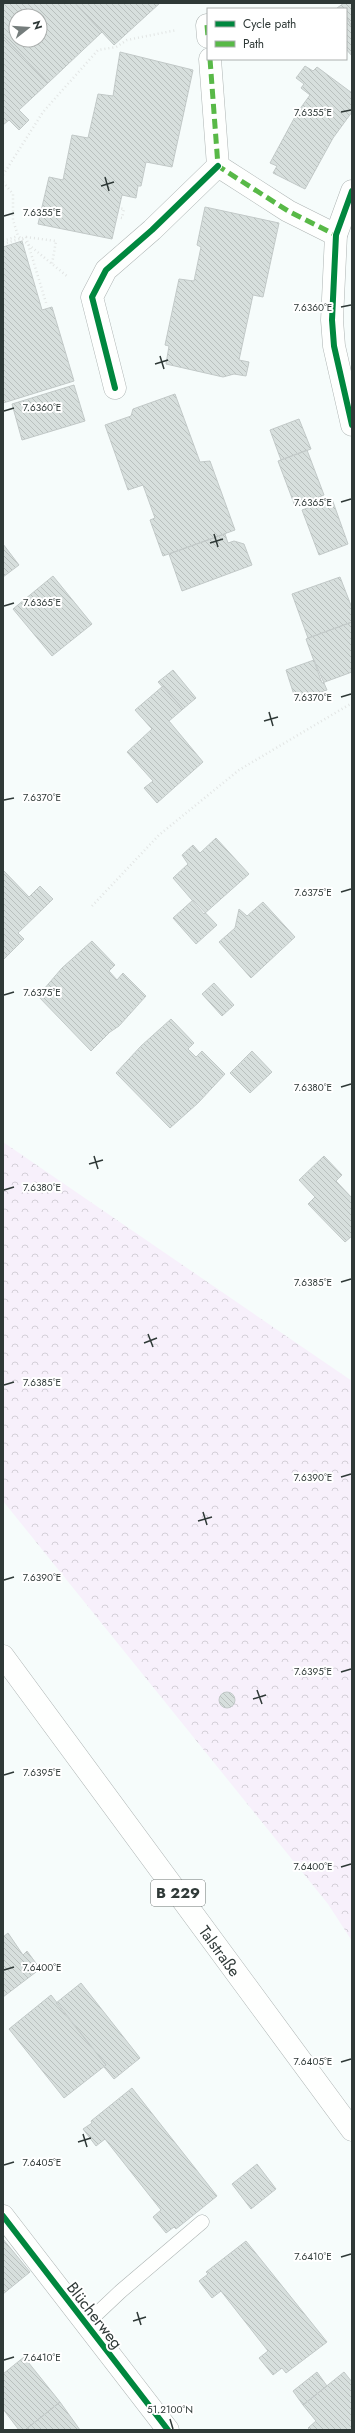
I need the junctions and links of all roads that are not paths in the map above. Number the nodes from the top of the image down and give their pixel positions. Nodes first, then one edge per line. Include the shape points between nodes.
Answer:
1 (210, 60) edge
2 (218, 166) junction
3 (352, 191) edge
4 (336, 235) junction
5 (115, 388) dead end
6 (352, 425) edge
7 (3, 1656) edge
8 (352, 2130) edge
9 (3, 2216) edge
10 (202, 2222) dead end
11 (86, 2324) junction
12 (168, 2430) edge

1 - 2 main road
2 - 4 main road via 288,211
2 - 5 main road via 106,270 92,297
3 - 4 main road
4 - 6 main road via 332,320 334,346
7 - 8 main road, Talstraße / B 229
9 - 11 main road, Blücherweg
10 - 11 lane
11 - 12 main road, Blücherweg

